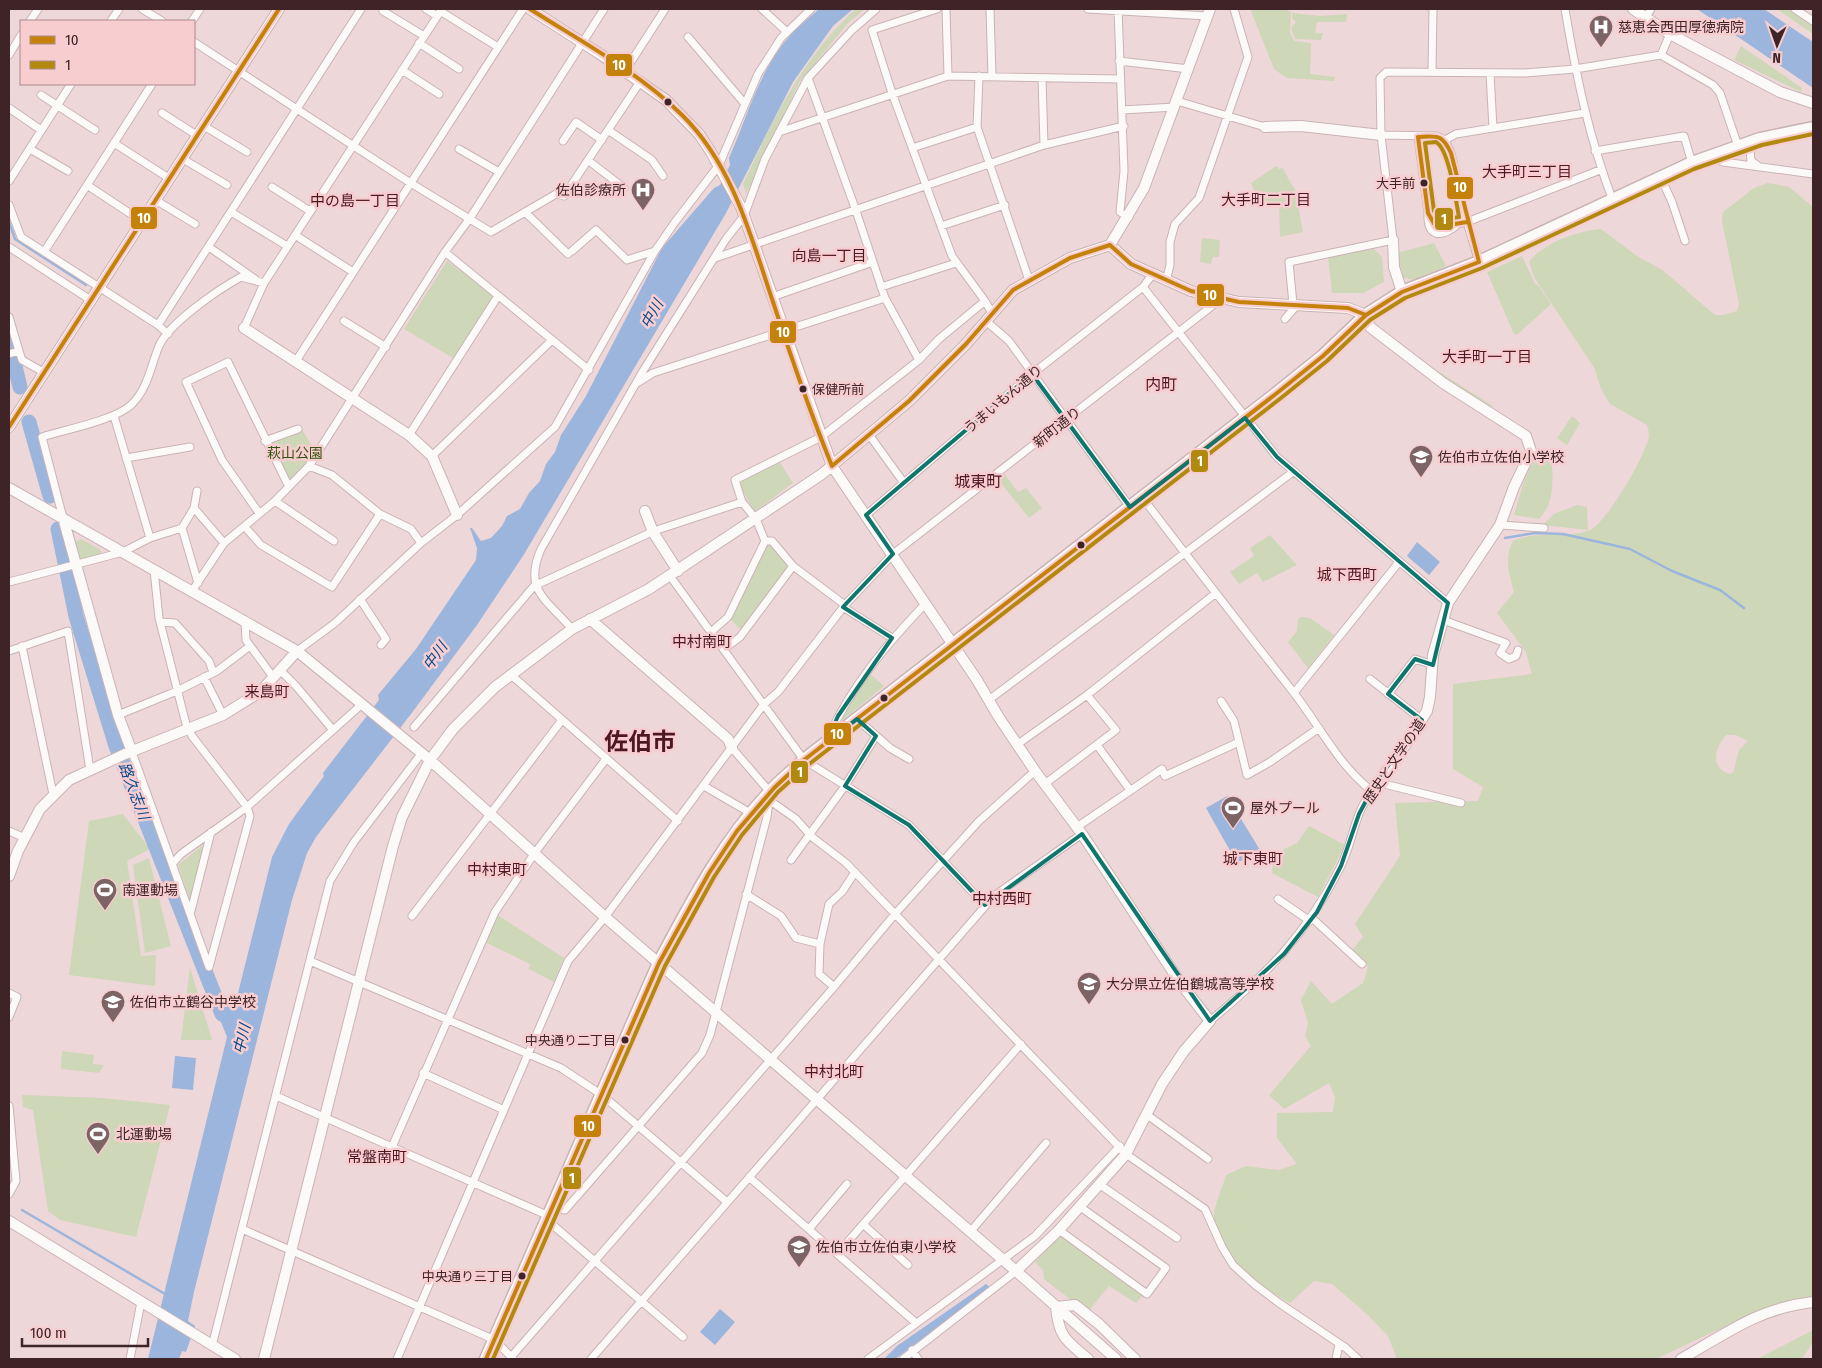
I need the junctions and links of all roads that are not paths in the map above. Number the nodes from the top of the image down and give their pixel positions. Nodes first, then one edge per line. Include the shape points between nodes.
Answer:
1 (38, 9) edge
2 (119, 9) edge
3 (142, 9) edge
4 (200, 9) edge
5 (279, 9) edge
6 (361, 9) edge
7 (426, 9) edge
8 (523, 9) edge
9 (530, 9) edge
10 (604, 9) edge
11 (665, 9) edge
12 (762, 9) edge
13 (812, 9) edge
14 (876, 9) edge
15 (936, 9) edge
16 (946, 9) edge
17 (990, 9) edge
18 (1088, 9) edge
19 (1234, 9) edge
20 (1433, 9) edge
21 (1565, 9) edge
22 (1633, 9) edge
23 (1795, 9) edge
24 (383, 10) dead end
25 (1118, 10) edge
26 (440, 12) edge
27 (1208, 13) edge
28 (1648, 13) edge
29 (31, 20) edge
30 (112, 20) edge
31 (160, 20) edge
32 (193, 20) edge
33 (1813, 21) edge
34 (787, 32) junction
35 (1670, 34) junction
36 (20, 37) edge
37 (688, 37) dead end
38 (422, 40) junction
39 (582, 42) junction
40 (195, 43) edge
41 (498, 47) junction
42 (9, 55) edge
43 (1661, 55) junction
44 (1119, 61) junction
45 (459, 69) dead end
46 (1189, 69) junction
47 (1575, 69) junction
48 (402, 70) junction
49 (240, 71) junction
50 (625, 71) junction
51 (1432, 72) junction
52 (1490, 73) junction
53 (948, 76) junction
54 (979, 76) junction
55 (992, 77) junction
56 (808, 78) junction
57 (1042, 78) junction
58 (1120, 79) junction
59 (640, 82) junction
60 (70, 85) edge
61 (151, 85) edge
62 (892, 93) junction
63 (439, 94) dead end
64 (41, 95) dead end
65 (1811, 103) edge
66 (745, 104) junction
67 (1176, 104) junction
68 (57, 105) junction
69 (9, 108) edge
70 (297, 109) junction
71 (1122, 110) junction
72 (162, 113) dead end
73 (1585, 113) junction
74 (1228, 117) junction
75 (822, 118) junction
76 (1813, 121) edge
77 (204, 126) junction
78 (1124, 126) junction
79 (977, 127) junction
80 (1265, 127) joint
81 (1493, 128) junction
82 (1813, 128) edge
83 (42, 130) junction
84 (96, 130) dead end
85 (608, 130) junction
86 (1795, 131) junction
87 (779, 132) junction
88 (1381, 135) junction
89 (198, 136) junction
90 (1418, 137) junction
91 (1760, 139) junction
92 (602, 140) junction
93 (1445, 140) junction
94 (563, 141) dead end
95 (114, 143) junction
96 (353, 145) junction
97 (1044, 145) junction
98 (1738, 146) junction
99 (912, 148) junction
100 (30, 149) junction
101 (459, 149) dead end
102 (1595, 151) junction
103 (247, 152) dead end
104 (1712, 156) junction
105 (184, 159) junction
106 (589, 161) junction
107 (991, 163) junction
108 (1692, 163) junction
109 (1760, 167) junction
110 (721, 168) junction
111 (1600, 170) junction
112 (68, 171) dead end
113 (499, 172) junction
114 (1813, 174) edge
115 (663, 176) dead end
116 (1661, 178) junction
117 (170, 180) junction
118 (9, 181) edge
119 (409, 182) junction
120 (86, 185) junction
121 (227, 185) dead end
122 (926, 186) junction
123 (272, 187) dead end
124 (624, 188) dead end
125 (157, 201) junction
126 (1613, 201) junction
127 (9, 205) edge
128 (1005, 205) junction
129 (855, 208) junction
130 (310, 211) junction
131 (742, 211) junction
132 (231, 212) junction
133 (525, 212) junction
134 (1129, 217) junction
135 (470, 218) junction
136 (143, 222) junction
137 (1467, 222) junction
138 (195, 224) dead end
139 (940, 226) junction
140 (295, 234) junction
141 (1393, 240) junction
142 (1685, 241) dead end
143 (754, 245) junction
144 (1110, 245) junction
145 (287, 246) junction
146 (9, 247) edge
147 (209, 247) junction
148 (655, 251) junction
149 (44, 252) junction
150 (445, 252) junction
151 (715, 258) junction
152 (873, 262) junction
153 (1479, 262) junction
154 (956, 263) junction
155 (352, 272) junction
156 (1152, 275) junction
157 (1029, 280) junction
158 (1166, 281) junction
159 (261, 282) junction
160 (881, 287) junction
161 (1143, 287) junction
162 (100, 288) junction
163 (1402, 292) junction
164 (498, 296) junction
165 (772, 297) junction
166 (885, 298) junction
167 (1222, 299) junction
168 (985, 300) junction
169 (92, 301) junction
170 (1295, 304) junction
171 (1366, 315) junction
172 (9, 317) edge
173 (989, 317) junction
174 (1285, 319) dead end
175 (344, 321) dead end
176 (158, 326) junction
177 (244, 328) joint
178 (783, 332) junction
179 (1179, 333) junction
180 (168, 334) junction
181 (552, 340) junction
182 (386, 348) junction
183 (14, 353) edge
184 (918, 360) junction
185 (296, 361) junction
186 (589, 370) junction
187 (45, 372) junction
188 (1032, 374) junction
189 (636, 384) junction
190 (354, 398) junction
191 (114, 416) junction
192 (1245, 418) junction
193 (1066, 420) junction
194 (9, 428) edge
195 (298, 429) dead end
196 (409, 435) junction
197 (870, 436) junction
198 (821, 437) junction
199 (265, 441) junction
200 (190, 447) dead end
201 (432, 456) junction
202 (126, 458) junction
203 (309, 466) junction
204 (832, 466) junction
205 (1293, 472) junction
206 (904, 483) junction
207 (288, 485) junction
208 (9, 488) edge
209 (197, 491) dead end
210 (1142, 497) junction
211 (275, 501) junction
212 (742, 502) junction
213 (1130, 507) junction
214 (194, 508) junction
215 (645, 511) dead end
216 (259, 512) junction
217 (380, 514) junction
218 (457, 515) junction
219 (866, 515) junction
220 (63, 518) junction
221 (756, 519) junction
222 (1500, 524) junction
223 (245, 527) junction
224 (182, 528) junction
225 (1544, 528) dead end
226 (653, 532) junction
227 (150, 538) junction
228 (334, 541) dead end
229 (765, 541) junction
230 (224, 543) junction
231 (421, 544) junction
232 (122, 552) junction
233 (893, 554) junction
234 (1186, 554) junction
235 (1399, 562) junction
236 (68, 566) junction
237 (793, 566) junction
238 (154, 570) junction
239 (674, 573) junction
240 (9, 582) edge
241 (534, 586) junction
242 (195, 587) junction
243 (1216, 593) junction
244 (360, 599) junction
245 (926, 603) junction
246 (1448, 603) junction
247 (844, 606) junction
248 (590, 619) junction
249 (1444, 620) junction
250 (160, 622) junction
251 (245, 622) junction
252 (572, 629) junction
253 (711, 632) junction
254 (892, 638) junction
255 (953, 644) junction
256 (381, 645) dead end
257 (22, 646) junction
258 (250, 646) junction
259 (724, 649) junction
260 (1518, 650) dead end
261 (9, 651) edge
262 (297, 651) junction
263 (1433, 665) junction
264 (213, 672) junction
265 (276, 674) junction
266 (510, 674) junction
267 (204, 677) junction
268 (1370, 679) dead end
269 (177, 691) junction
270 (1294, 693) junction
271 (1388, 694) junction
272 (1087, 695) junction
273 (990, 700) junction
274 (1221, 701) dead end
275 (764, 704) junction
276 (363, 706) junction
277 (118, 715) junction
278 (223, 715) junction
279 (857, 719) junction
280 (562, 720) junction
281 (1422, 720) junction
282 (414, 727) dead end
283 (1319, 728) junction
284 (189, 730) junction
285 (333, 730) junction
286 (876, 736) junction
287 (1239, 742) junction
288 (826, 743) junction
289 (1018, 744) junction
290 (1097, 745) junction
291 (732, 748) junction
292 (129, 753) junction
293 (421, 754) junction
294 (606, 759) junction
295 (908, 759) dead end
296 (430, 760) junction
297 (804, 760) junction
298 (90, 770) junction
299 (1035, 771) junction
300 (1046, 783) junction
301 (704, 786) junction
302 (844, 786) junction
303 (1374, 786) junction
304 (1130, 790) junction
305 (53, 794) junction
306 (769, 796) junction
307 (1461, 803) dead end
308 (247, 807) junction
309 (752, 814) junction
310 (490, 815) junction
311 (678, 821) junction
312 (1079, 830) junction
313 (9, 831) edge
314 (211, 832) junction
315 (811, 835) junction
316 (25, 838) junction
317 (534, 854) junction
318 (791, 860) dead end
319 (943, 861) junction
320 (173, 863) junction
321 (855, 872) junction
322 (9, 873) edge
323 (746, 894) junction
324 (1278, 899) dead end
325 (985, 905) junction
326 (191, 911) junction
327 (895, 914) junction
328 (412, 916) dead end
329 (605, 917) junction
330 (1311, 920) junction
331 (820, 944) junction
332 (938, 959) junction
333 (310, 961) junction
334 (659, 963) junction
335 (1362, 964) dead end
336 (359, 982) junction
337 (834, 987) junction
338 (9, 993) edge
339 (715, 1011) junction
340 (9, 1017) edge
341 (446, 1020) junction
342 (1210, 1021) junction
343 (1021, 1044) junction
344 (528, 1055) junction
345 (770, 1058) junction
346 (423, 1073) junction
347 (602, 1095) junction
348 (276, 1096) junction
349 (817, 1099) junction
350 (9, 1106) edge
351 (504, 1110) junction
352 (1146, 1114) junction
353 (326, 1119) junction
354 (638, 1126) junction
355 (1046, 1143) dead end
356 (11, 1146) edge
357 (392, 1147) junction
358 (1123, 1150) junction
359 (1208, 1159) dead end
360 (680, 1162) junction
361 (749, 1176) junction
362 (905, 1176) junction
363 (473, 1182) junction
364 (847, 1184) dead end
365 (1099, 1184) junction
366 (9, 1194) edge
367 (727, 1202) junction
368 (1078, 1206) junction
369 (550, 1214) junction
370 (9, 1221) edge
371 (863, 1224) junction
372 (242, 1229) junction
373 (809, 1229) junction
374 (1058, 1230) junction
375 (970, 1232) junction
376 (1177, 1238) dead end
377 (293, 1250) junction
378 (837, 1254) junction
379 (594, 1260) junction
380 (1003, 1260) junction
381 (908, 1265) dead end
382 (1016, 1271) junction
383 (641, 1301) junction
384 (141, 1302) junction
385 (1813, 1302) edge
386 (420, 1306) junction
387 (1056, 1307) junction
388 (916, 1323) junction
389 (683, 1337) dead end
390 (495, 1340) junction
391 (1339, 1344) junction
392 (212, 1346) junction
393 (912, 1350) junction
394 (512, 1358) edge
395 (1085, 1358) edge
396 (130, 1359) edge
397 (235, 1359) edge
398 (264, 1359) edge
399 (397, 1359) edge
400 (486, 1359) edge
401 (591, 1359) edge
402 (868, 1359) edge
403 (903, 1359) edge
404 (918, 1359) edge
405 (1116, 1359) edge
406 (1136, 1359) edge
407 (1336, 1359) edge
408 (1358, 1359) edge
409 (1681, 1359) edge

1 - 29 street
2 - 30 street
3 - 31 street
4 - 32 street
5 - 49 street
6 - 70 street
7 - 26 street
8 - 41 street
9 - 39 street
10 - 39 street
11 - 50 street
12 - 34 street
13 - 34 street
14 - 56 street
15 - 62 street via 872,30
16 - 53 street
17 - 55 street
18 - 25 street
19 - 74 street via 1248,57
20 - 51 street
21 - 47 street
22 - 28 street
23 - 33 street
24 - 38 street
25 - 27 street
25 - 44 street
26 - 38 street
26 - 41 street
27 - 46 street
28 - 35 street
34 - 66 street via 758,74
35 - 43 street
35 - 65 street via 1780,92
36 - 42 street
37 - 66 street
38 - 45 street
38 - 48 street
39 - 50 street
39 - 113 street
40 - 49 street
41 - 119 street
43 - 47 street
43 - 98 street via 1720,93
44 - 46 street
44 - 58 street
46 - 67 street
47 - 52 street
47 - 73 street
48 - 63 street
48 - 96 street
49 - 70 street
49 - 77 street
50 - 59 street
51 - 52 street
51 - 88 street via 1386,72 1380,78
52 - 81 street
53 - 54 street
53 - 62 street
54 - 55 street
54 - 79 street
55 - 57 street
56 - 75 street
56 - 87 street
57 - 58 street
57 - 97 street
58 - 71 street
59 - 85 street
59 - 110 street via 666,100 685,119
60 - 68 street
61 - 95 street
62 - 75 street
62 - 99 street
64 - 68 street
66 - 110 street
67 - 71 street
67 - 74 street
67 - 134 street via 1144,188
68 - 83 street
68 - 84 street
69 - 83 street
70 - 96 street
70 - 132 street
71 - 78 street
72 - 89 street
73 - 81 street
73 - 102 street
74 - 80 street
74 - 158 street via 1199,198 1175,224
75 - 87 street
75 - 129 street
76 - 86 street
77 - 89 street
77 - 103 street
78 - 97 street
78 - 134 street via 1120,212
79 - 99 street
79 - 107 street
80 - 88 street via 1301,126
81 - 93 street via 1456,134
82 - 86 highway
83 - 100 street
85 - 92 street
85 - 115 street via 652,160
86 - 91 highway
87 - 131 street
88 - 90 street
88 - 141 street
89 - 105 street
90 - 93 street via 1437,136
90 - 137 street via 1428,213 1436,227
91 - 98 highway
91 - 109 street via 1753,144 1750,156 1751,162
92 - 94 street via 576,122
92 - 106 street
93 - 137 street via 1451,152
95 - 117 street
95 - 120 street
96 - 119 street
96 - 130 street
97 - 107 street
98 - 104 highway
99 - 122 street
100 - 112 street
100 - 118 street
101 - 113 street
102 - 108 street via 1684,136
102 - 111 street
104 - 108 highway
104 - 109 street via 1723,162
105 - 117 street
105 - 121 street
106 - 124 street
106 - 133 street via 564,196 556,194
107 - 122 street
107 - 128 street
108 - 116 highway
109 - 114 street
110 - 131 street
110 - 148 street
111 - 126 street
111 - 137 street
113 - 135 street
116 - 126 highway
116 - 142 street
117 - 125 street
119 - 135 street
119 - 155 street
120 - 136 street
120 - 149 street
122 - 129 street
122 - 139 street
123 - 130 street
125 - 136 street
125 - 138 street
126 - 153 highway
127 - 149 street via 20,237
128 - 139 street
128 - 157 street
129 - 143 street
129 - 152 street
130 - 140 street
131 - 143 street
131 - 151 street
132 - 145 street
132 - 147 street
133 - 135 street via 491,232
133 - 148 street via 570,252 596,230 627,260
134 - 144 street
135 - 150 street
136 - 162 street
137 - 153 street
139 - 154 street
140 - 145 street
140 - 155 street
141 - 163 street via 1394,267
141 - 170 street via 1289,262
143 - 151 street
143 - 165 street
144 - 156 street via 1131,264
144 - 157 street via 1070,258
145 - 159 street
146 - 169 street
147 - 159 street
147 - 176 street
148 - 186 street
149 - 162 street
150 - 164 street
150 - 182 street
151 - 189 street
152 - 160 street
152 - 165 street
153 - 163 highway
154 - 160 street
154 - 168 street
155 - 185 street
156 - 158 street
156 - 161 street, うまいもん通り
157 - 173 street via 1004,297
158 - 167 street
159 - 177 street
159 - 180 street via 241,278 212,293
160 - 166 street
161 - 179 street
161 - 188 street, うまいもん通り
162 - 169 street
162 - 176 street
163 - 171 highway
164 - 181 street
164 - 196 street
165 - 178 street
166 - 178 street
166 - 184 street
167 - 170 street
167 - 179 street, 新町通り
168 - 173 street
168 - 184 street
169 - 187 street
170 - 171 street via 1348,308
170 - 174 street
171 - 192 highway via 1322,356
171 - 222 street, 歴史と文学の道 via 1370,327 1396,349 1442,383 1526,436 1531,451
172 - 183 street
173 - 188 street
173 - 197 street via 909,401
175 - 182 street
176 - 180 street
177 - 185 street
178 - 189 street via 653,373
178 - 198 street
179 - 192 street
179 - 193 street, 新町通り
180 - 191 street via 160,345 152,373 132,404
181 - 186 street
181 - 201 street
182 - 190 street
183 - 187 street
184 - 198 street
185 - 190 street
186 - 218 street via 555,427
187 - 194 street
188 - 193 street
188 - 206 street, うまいもん通り
189 - 241 street via 541,549 533,566
190 - 196 street
190 - 203 street
191 - 202 street
191 - 220 street via 42,438
192 - 205 street
192 - 210 highway
193 - 213 street
193 - 233 street, 新町通り
195 - 199 street
196 - 201 street
197 - 204 street
197 - 206 street
198 - 204 street
198 - 212 street via 735,480
199 - 207 street
199 - 216 street via 228,362 186,382 222,460
200 - 202 street
201 - 218 street
202 - 227 street
203 - 207 street
203 - 217 street via 332,475
204 - 219 street
204 - 221 street
205 - 234 street
205 - 235 street
206 - 219 street, うまいもん通り
207 - 211 street
208 - 220 street
209 - 214 street
210 - 213 highway
210 - 234 street
211 - 216 street
211 - 228 street
212 - 221 street
212 - 226 street
213 - 255 highway
214 - 224 street
214 - 230 street
215 - 226 street
216 - 223 street
217 - 223 street via 332,587 261,545
217 - 231 street via 411,529
218 - 231 street
219 - 233 street
220 - 232 street
220 - 236 street
221 - 229 street
221 - 239 street
222 - 225 street
222 - 246 street, 歴史と文学の道
223 - 230 street
224 - 227 street
224 - 242 street
226 - 239 street
226 - 241 street
227 - 232 street
229 - 237 street via 772,541
229 - 253 street via 728,617
230 - 242 street
231 - 244 street
232 - 236 street
232 - 238 street
233 - 245 street
233 - 247 street, 新町通り
234 - 243 street
234 - 273 street
235 - 246 street
235 - 270 street
236 - 240 street
236 - 277 street
237 - 247 street
237 - 259 street via 740,637
238 - 242 street
238 - 250 street
239 - 248 street
239 - 253 street
241 - 252 street
241 - 282 street
242 - 251 street
243 - 270 street
243 - 272 street
244 - 256 street via 386,639
244 - 262 street via 335,623
245 - 254 street
245 - 255 street
246 - 249 street, 歴史と文学の道
247 - 254 street
247 - 275 street, 新町通り via 778,692
248 - 252 street
248 - 291 street via 728,739
249 - 260 street via 1506,643 1500,653 1509,659 1516,656
249 - 263 street, 歴史と文学の道
250 - 264 street via 175,623 209,661
250 - 269 street
251 - 258 street via 246,640
251 - 262 street
252 - 266 street
253 - 259 street
254 - 288 street via 838,716
255 - 273 street
255 - 279 highway
257 - 261 street
257 - 298 street via 68,631
257 - 305 street
258 - 264 street
258 - 265 street
259 - 275 street
262 - 265 street
262 - 276 street
263 - 271 street via 1415,659
263 - 281 street, 歴史と文学の道 via 1430,697
264 - 267 street
265 - 278 street via 260,692
265 - 285 street via 296,686
266 - 280 street
266 - 296 street via 480,699
267 - 269 street
267 - 278 street
268 - 271 street
269 - 277 street
269 - 284 street
270 - 283 street
271 - 281 street
272 - 289 street
272 - 290 street via 1116,730
273 - 289 street
274 - 287 street via 1234,721
275 - 291 street, 新町通り
275 - 297 street
276 - 285 street
276 - 293 street
277 - 292 street
278 - 284 street
279 - 286 street
279 - 288 highway
280 - 294 street
280 - 310 street
281 - 303 street, 歴史と文学の道
283 - 287 street via 1246,775
283 - 303 street via 1356,779
284 - 292 street
284 - 308 street
285 - 308 street
286 - 295 street
286 - 302 street
287 - 304 street via 1165,776 1162,769
288 - 297 highway
289 - 299 street
290 - 300 street
290 - 304 street
291 - 301 street, 新町通り
291 - 306 street
292 - 298 street
292 - 320 street
293 - 296 street
293 - 333 street via 354,842 330,882
294 - 311 street
294 - 317 street
296 - 310 street
296 - 336 street via 402,817
297 - 302 street
297 - 306 highway
298 - 305 street via 69,780
299 - 300 street
299 - 319 street via 979,821
300 - 312 street
301 - 309 street
301 - 311 street, 新町通り
302 - 315 street
302 - 319 street via 909,825
303 - 307 street
303 - 330 street, 歴史と文学の道 via 1359,814 1341,866
304 - 312 street
305 - 316 street via 40,809
306 - 309 highway
306 - 315 street
306 - 323 street via 767,817
308 - 314 street
308 - 326 street via 250,816 209,967
309 - 334 highway via 692,900
310 - 317 street
310 - 328 street
311 - 329 street, 新町通り
312 - 325 street
312 - 342 street via 1181,984
313 - 316 street
314 - 320 street
314 - 326 street
315 - 318 street
315 - 321 street
316 - 322 street
317 - 329 street
317 - 341 street via 495,912
319 - 325 street
319 - 327 street
320 - 326 street
321 - 327 street
321 - 331 street via 842,892 829,904
323 - 331 street via 781,916 796,938
323 - 339 street
324 - 330 street
325 - 332 street
327 - 332 street
327 - 337 street
329 - 334 street
329 - 344 street, 新町通り via 568,961
330 - 335 street
330 - 342 street, 歴史と文学の道 via 1284,954 1252,986
331 - 337 street via 819,974
332 - 343 street
332 - 349 street
333 - 336 street
333 - 348 street
334 - 339 street
334 - 347 highway
336 - 341 street
336 - 353 street
337 - 345 street
338 - 340 street via 17,997
339 - 345 street
339 - 354 street via 702,1053
341 - 344 street
341 - 346 street
342 - 352 street via 1184,1051
343 - 358 street
343 - 362 street
344 - 347 street via 561,1068
344 - 351 street, 新町通り
345 - 349 street
345 - 360 street
346 - 351 street
346 - 357 street
347 - 354 street
347 - 369 highway
348 - 353 street
348 - 372 street
349 - 361 street
349 - 362 street
350 - 356 street
351 - 363 street, 新町通り
352 - 358 street
352 - 359 street
353 - 357 street
353 - 377 street
354 - 360 street
354 - 369 street via 565,1210
355 - 375 street
356 - 366 street via 16,1181
357 - 363 street
358 - 365 street
358 - 380 street via 1054,1218
358 - 391 street via 1205,1209 1228,1259 1254,1284
360 - 367 street
360 - 379 street
361 - 367 street
361 - 373 street
362 - 371 street
362 - 375 street
363 - 369 street
363 - 386 street, 新町通り
364 - 373 street
365 - 368 street
365 - 376 street
367 - 383 street
368 - 374 street
368 - 374 street via 1166,1268 1146,1294
369 - 379 street
369 - 390 highway
370 - 384 street
371 - 378 street
371 - 381 street
372 - 377 street
372 - 392 street
373 - 378 street
374 - 382 street
375 - 380 street
377 - 386 street
377 - 398 street
378 - 388 street
379 - 383 street
379 - 394 street
380 - 382 street
380 - 388 street
382 - 387 street
382 - 393 street
383 - 389 street
383 - 401 street
384 - 392 street
384 - 396 street
385 - 409 street via 1792,1304 1743,1321
386 - 390 street
386 - 399 street, 新町通り
387 - 395 street via 1058,1328
387 - 405 street
387 - 406 street via 1075,1305
388 - 402 street
390 - 394 street
390 - 400 highway
391 - 407 street
391 - 408 street
392 - 397 street
393 - 403 street
393 - 404 street

